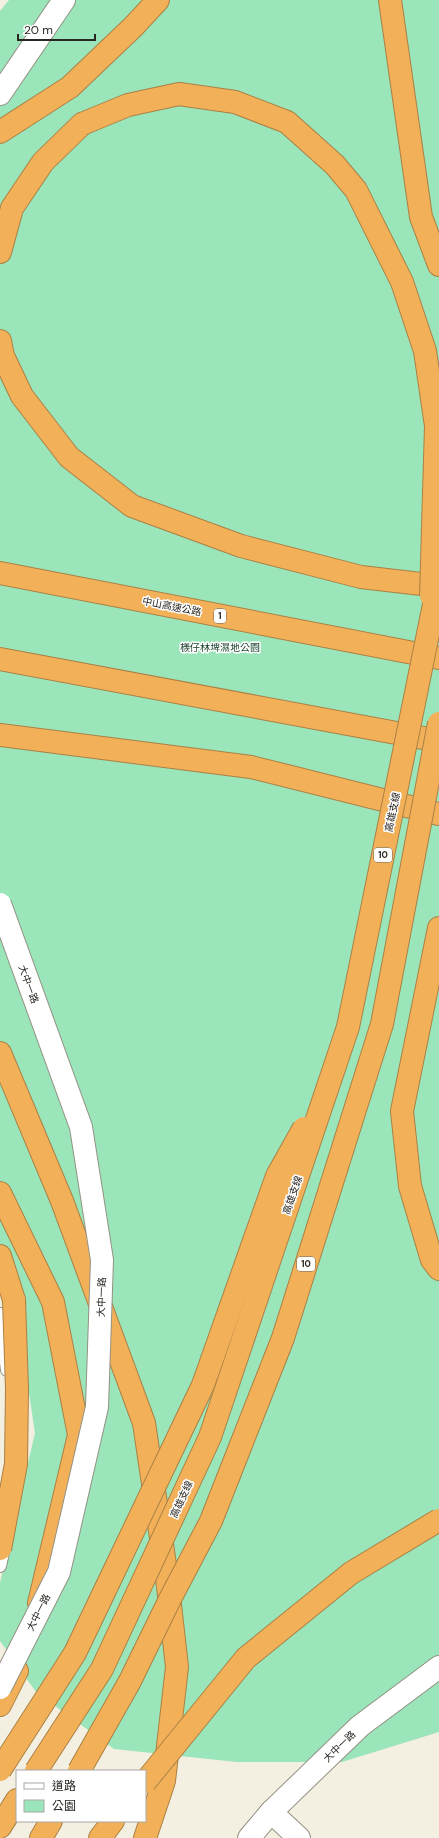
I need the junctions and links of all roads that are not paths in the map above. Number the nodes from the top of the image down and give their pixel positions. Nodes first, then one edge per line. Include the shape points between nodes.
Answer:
1 (64, 0) edge
2 (158, 0) edge
3 (390, 0) edge
4 (0, 94) edge
5 (0, 132) edge
6 (0, 252) edge
7 (439, 265) edge
8 (0, 341) edge
9 (0, 573) edge
10 (439, 580) edge
11 (439, 586) edge
12 (431, 621) junction
13 (439, 658) edge
14 (0, 659) edge
15 (439, 723) edge
16 (0, 735) edge
17 (439, 741) edge
18 (439, 814) edge
19 (0, 904) edge
20 (439, 928) edge
21 (0, 1053) edge
22 (328, 1087) junction
23 (0, 1193) edge
24 (0, 1256) edge
25 (439, 1269) edge
26 (7, 1307) edge
27 (439, 1520) edge
28 (0, 1550) edge
29 (0, 1566) edge
30 (439, 1667) edge
31 (0, 1688) edge
32 (0, 1705) edge
33 (0, 1770) edge
34 (37, 1770) edge
35 (80, 1770) edge
36 (146, 1781) edge
37 (16, 1802) edge
38 (271, 1812) junction
39 (50, 1822) edge
40 (113, 1822) edge
41 (0, 1826) edge
42 (41, 1838) edge
43 (100, 1838) edge
44 (145, 1838) edge
45 (250, 1838) edge
46 (299, 1838) edge

1 - 4 street
2 - 5 highway via 70,87
3 - 7 highway via 421,217
6 - 12 highway, bridge via 12,208 43,162 82,124 128,105 179,94 235,102 287,122 335,165 356,190 402,282 425,351 436,426
8 - 11 highway via 3,356 22,396 69,457 132,506 242,546 353,575
9 - 13 highway, 中山高速公路 / 1
10 - 12 highway, 高雄支線 / 10, bridge
12 - 22 highway, 高雄支線 / 10, bridge via 348,1027
14 - 17 highway
15 - 35 highway, 10, bridge via 382,1024 283,1338 212,1521 130,1681
16 - 18 highway via 251,767
19 - 31 street, 大中一路, bridge via 82,1127 102,1260 97,1407 59,1572
20 - 25 highway via 402,1111 410,1186 432,1260
21 - 44 highway via 62,1200 144,1424 167,1578 177,1667 164,1781
22 - 33 highway, bridge via 277,1176 203,1385 82,1638
22 - 34 highway, 高雄支線 / 10, bridge via 210,1437 102,1669
23 - 32 highway via 53,1302 79,1434 27,1651
24 - 26 highway
26 - 28 highway, bridge via 17,1389 16,1464
26 - 29 lane via 19,1476
27 - 36 highway, bridge via 351,1573 246,1658
30 - 38 street, 大中一路 via 360,1726
37 - 41 highway
38 - 45 street, 大中一路
38 - 46 street
39 - 42 highway
40 - 43 highway

